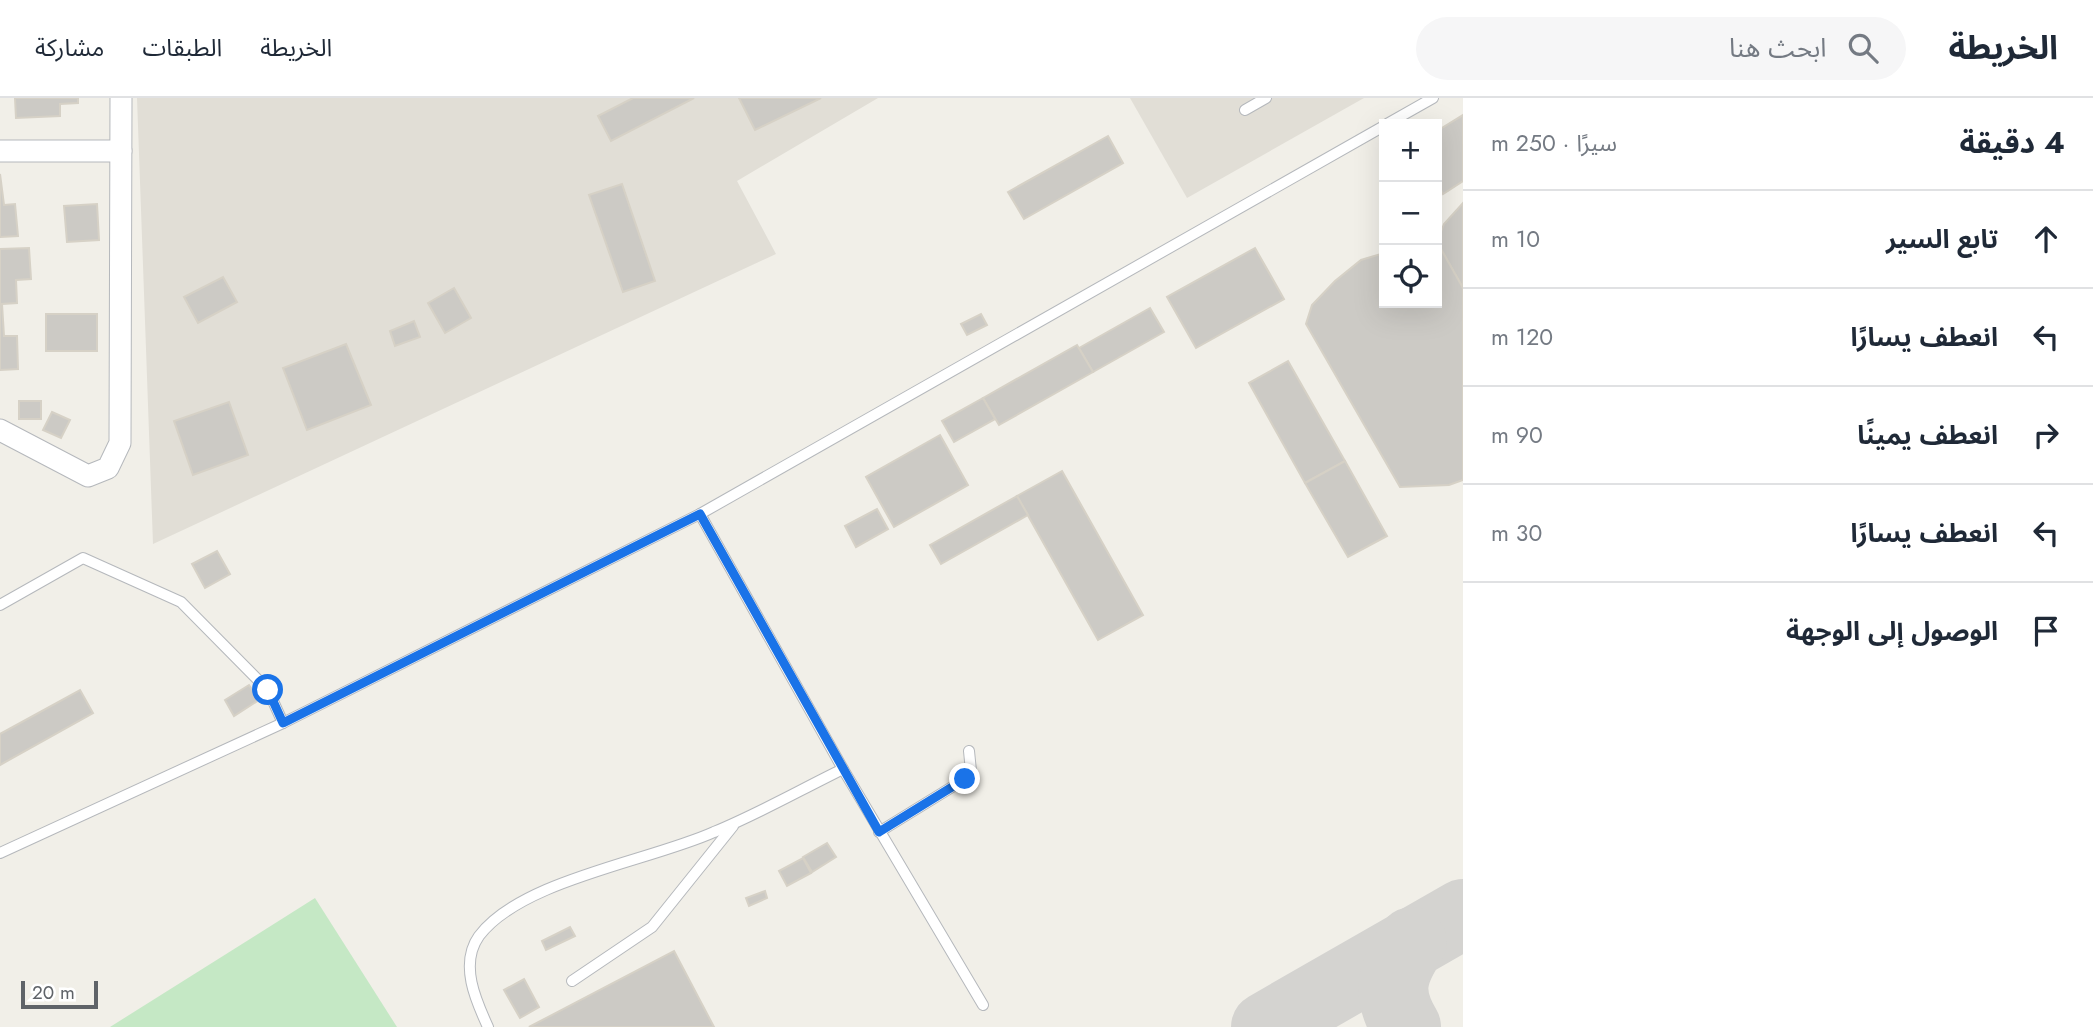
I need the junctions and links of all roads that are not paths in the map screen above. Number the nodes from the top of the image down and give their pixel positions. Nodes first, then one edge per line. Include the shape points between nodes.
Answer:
1 (121, 98) edge
2 (1266, 98) edge
3 (1433, 98) edge
4 (1245, 110) dead end
5 (1396, 119) edge
6 (1379, 129) edge
7 (0, 151) edge
8 (121, 151) junction
9 (0, 430) edge
10 (700, 514) junction
11 (0, 605) edge
12 (283, 723) junction
13 (969, 751) dead end
14 (843, 769) junction
15 (737, 821) junction
16 (879, 832) junction
17 (0, 853) edge
18 (572, 981) dead end
19 (983, 1005) dead end
20 (488, 1027) edge

1 - 8 street
2 - 4 lane
3 - 5 lane
6 - 10 lane
7 - 8 street
8 - 9 street via 120,443 108,468 88,476
10 - 12 lane
10 - 14 lane
11 - 12 lane via 83,558 181,602 268,690
12 - 17 lane
13 - 16 lane via 971,771 965,779
14 - 15 lane
14 - 16 lane
15 - 18 lane via 652,927
15 - 20 lane via 653,856 590,874 531,898 495,919 477,939 471,964 471,990
16 - 19 lane

